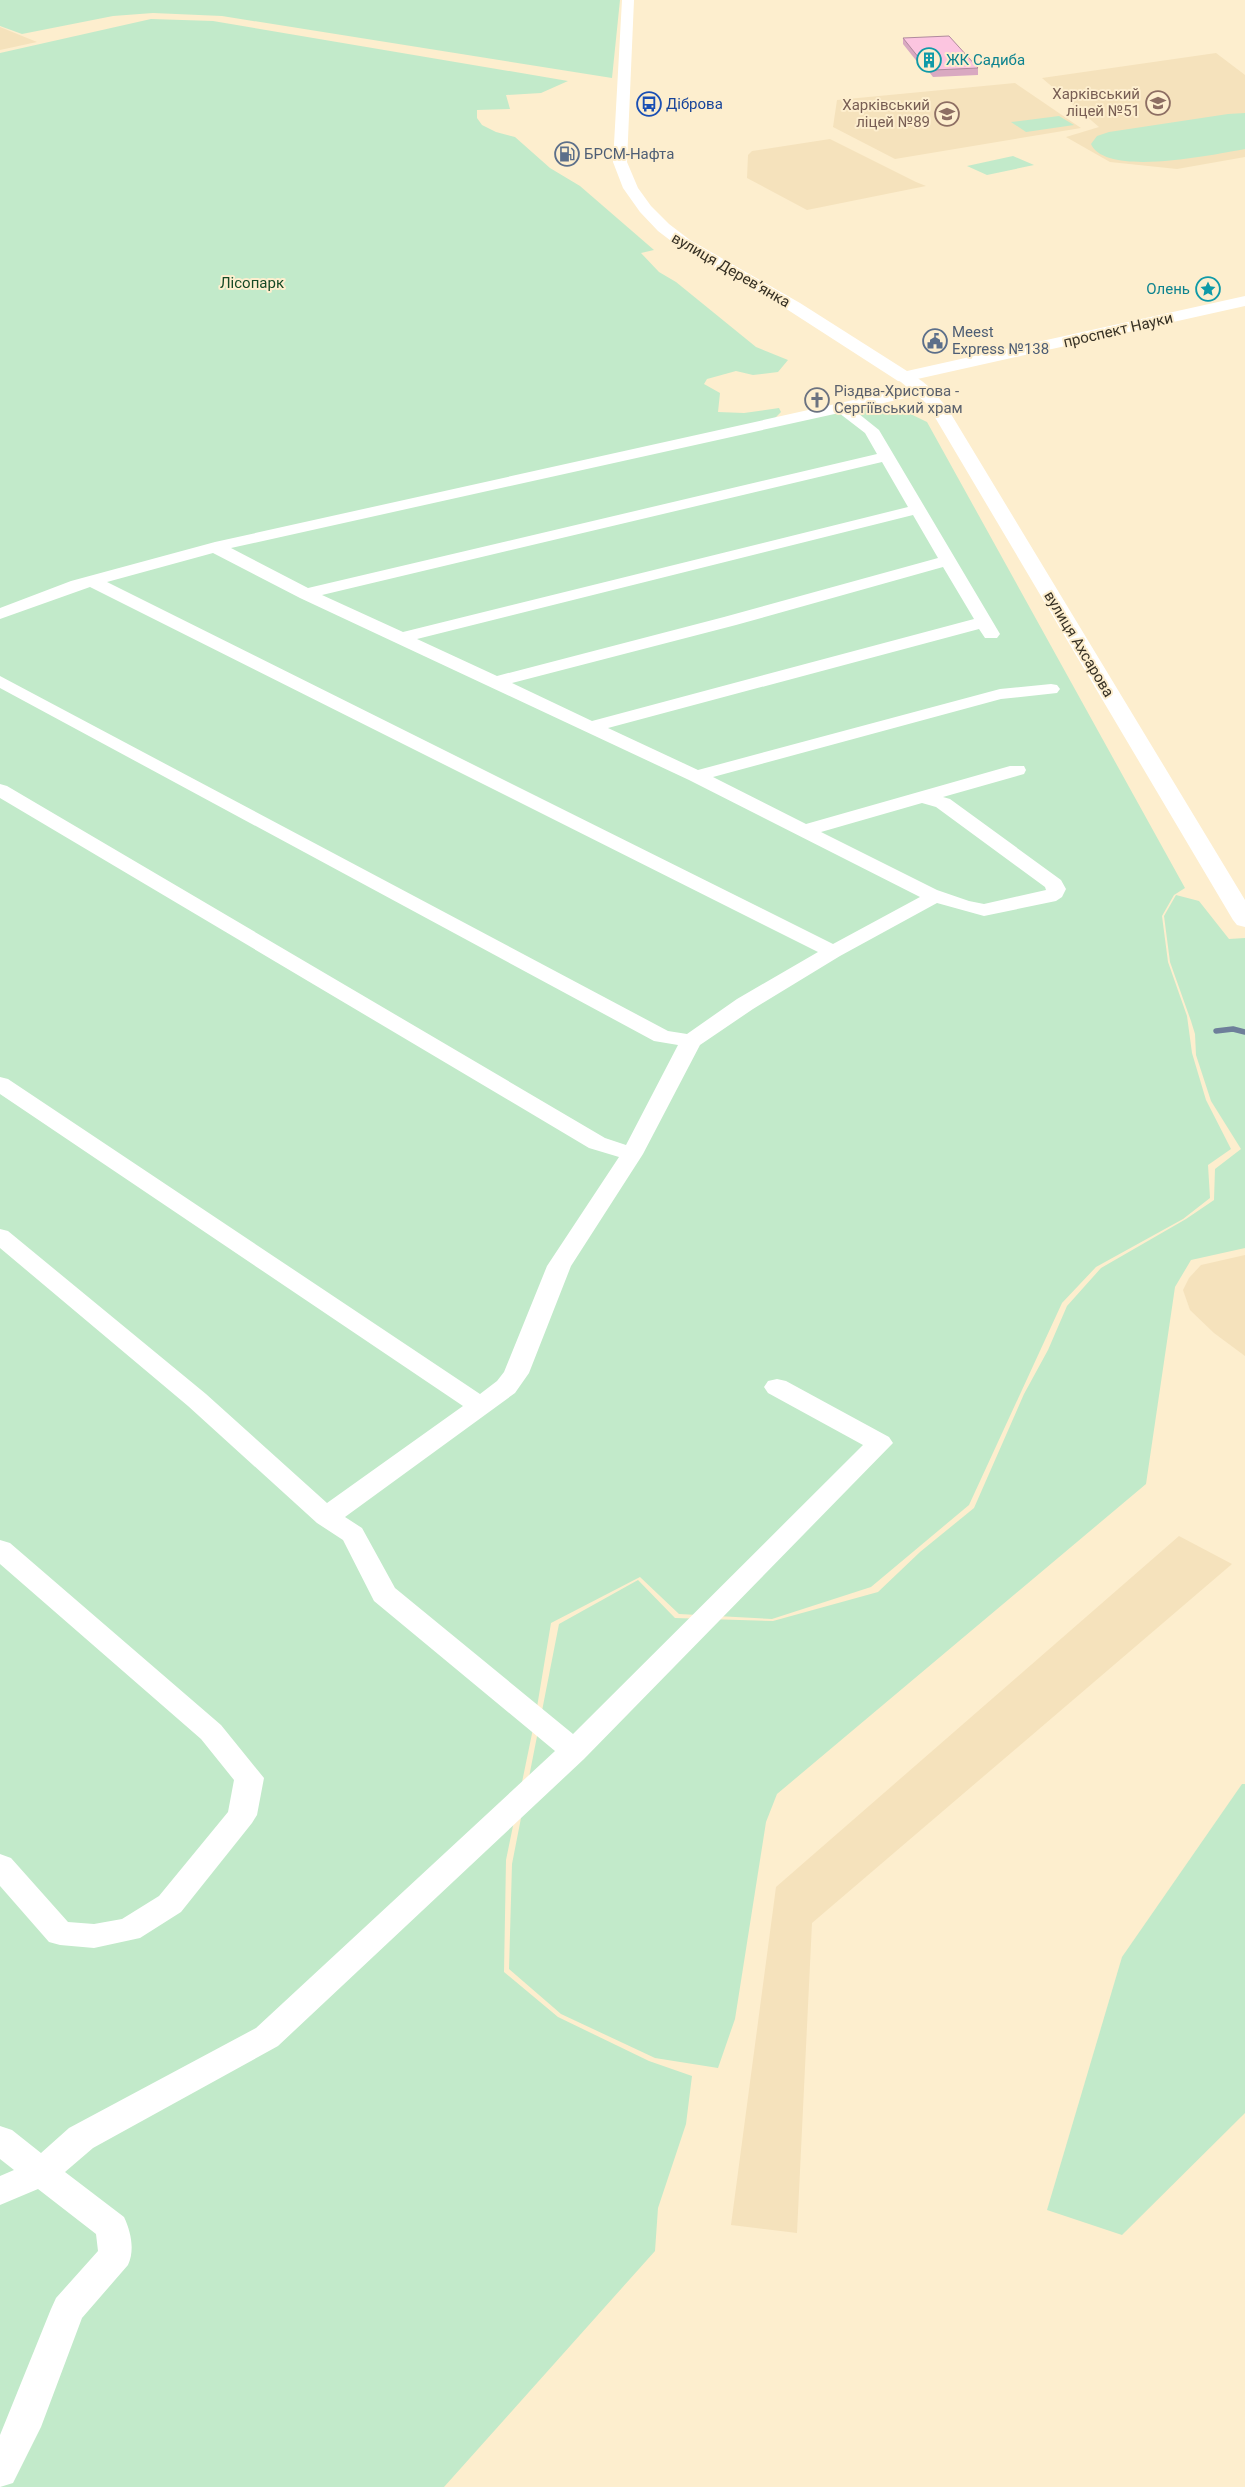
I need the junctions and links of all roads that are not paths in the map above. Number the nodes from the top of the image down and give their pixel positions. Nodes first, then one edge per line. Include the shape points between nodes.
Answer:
1 (628, 0) edge
2 (1245, 301) edge
3 (904, 377) junction
4 (921, 390) junction
5 (842, 408) junction
6 (887, 456) junction
7 (918, 509) junction
8 (216, 547) junction
9 (947, 561) junction
10 (92, 581) junction
11 (306, 594) junction
12 (0, 614) edge
13 (402, 638) junction
14 (0, 681) edge
15 (495, 682) junction
16 (1051, 689) dead end
17 (590, 727) junction
18 (1017, 770) dead end
19 (696, 776) junction
20 (0, 790) edge
21 (922, 798) junction
22 (802, 831) junction
23 (930, 894) junction
24 (1245, 920) edge
25 (834, 952) junction
26 (691, 1041) junction
27 (0, 1084) edge
28 (632, 1154) junction
29 (0, 1236) edge
30 (777, 1387) dead end
31 (481, 1406) junction
32 (326, 1518) junction
33 (0, 1549) edge
34 (574, 1751) junction
35 (0, 1866) edge
36 (0, 2140) edge
37 (46, 2176) junction
38 (0, 2191) edge
39 (0, 2471) edge

1 - 3 main road, вулиця Дерев’янка via 620,162 624,178 637,201 657,223 687,247 776,296
2 - 3 main road, проспект Науки
3 - 4 main road, вулиця Ахсарова
4 - 5 street
4 - 24 main road, вулиця Ахсарова via 932,399 956,436
5 - 6 street via 871,430
5 - 8 street
6 - 7 street
6 - 11 street
7 - 9 street
7 - 13 street
8 - 10 street
8 - 11 street
9 - 15 street
9 - 17 street via 988,629
10 - 12 street
10 - 25 street
11 - 13 street
13 - 15 street
14 - 26 street via 662,1036
15 - 17 street
16 - 19 street via 1000,694
17 - 19 street
18 - 21 street
19 - 22 street
20 - 28 street via 597,1143
21 - 22 street
21 - 23 street via 943,803 1054,884 1056,889 1049,897 984,910
22 - 23 street
23 - 25 street via 926,903
25 - 26 street via 745,1004
26 - 28 street
27 - 31 street
28 - 31 street via 559,1266 516,1372 506,1387
29 - 32 street via 197,1400
30 - 34 street via 880,1443
31 - 32 street
32 - 34 street via 353,1534 384,1594
33 - 35 street via 211,1732 249,1778 242,1815 237,1822 170,1904 129,1930 94,1936 60,1933
34 - 37 street via 267,2037 81,2138
36 - 37 street
37 - 38 street
37 - 39 street via 112,2227 116,2255 68,2309 23,2427

